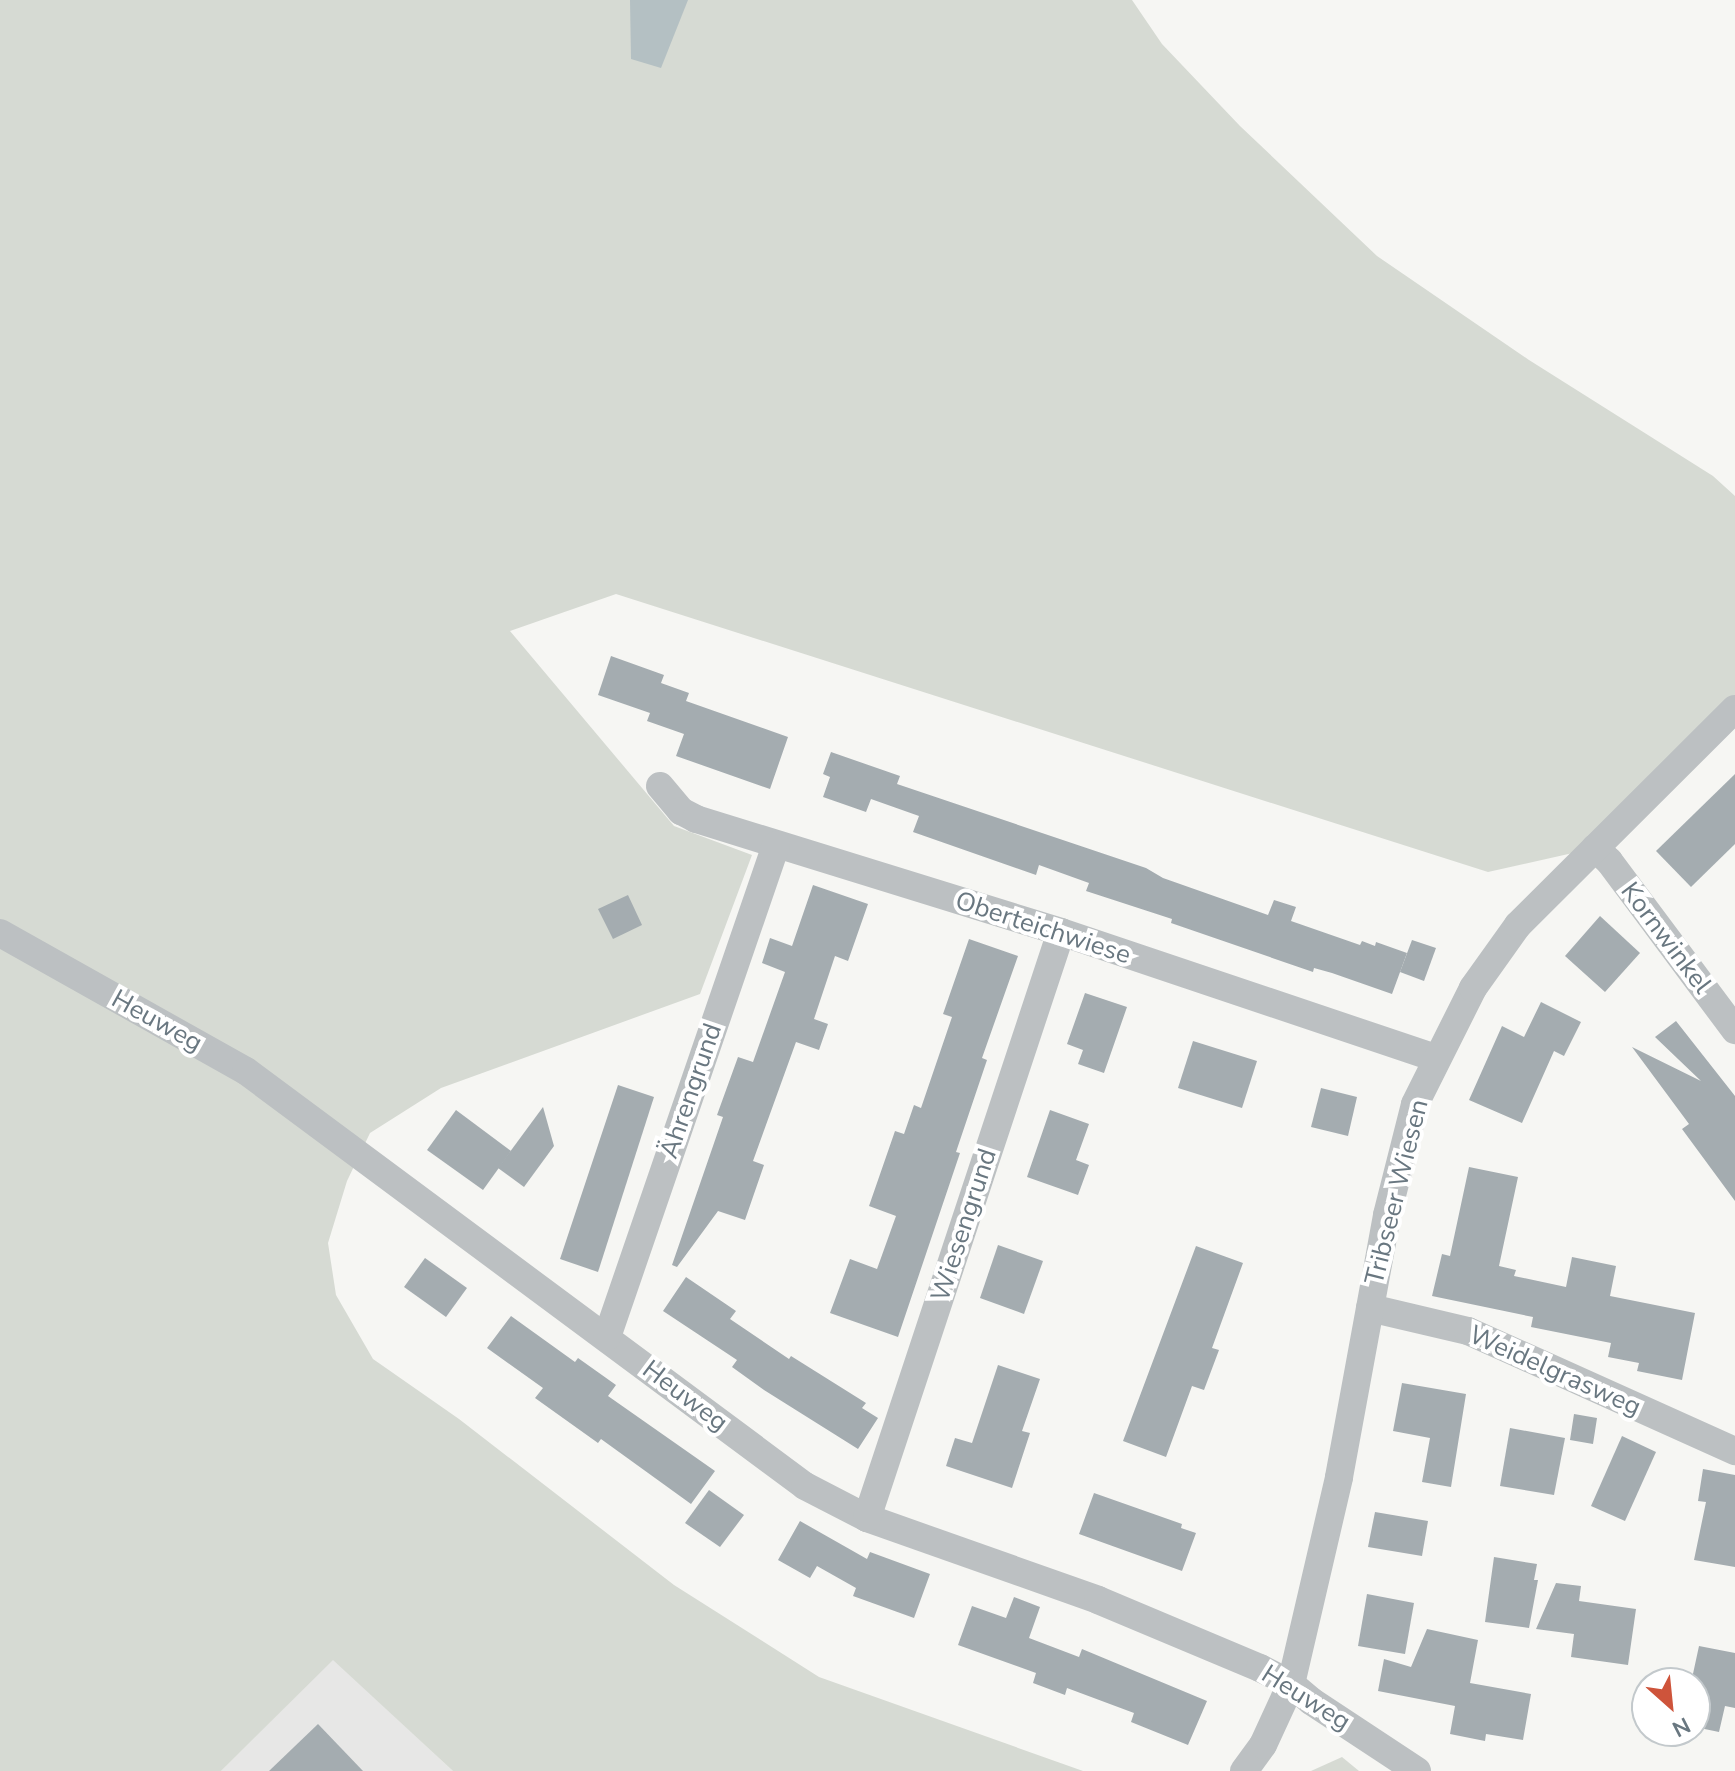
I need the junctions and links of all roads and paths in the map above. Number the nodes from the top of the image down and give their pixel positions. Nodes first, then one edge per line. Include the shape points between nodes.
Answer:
1 (1735, 709) edge
2 (660, 786) dead end
3 (776, 845) junction
4 (1595, 848) junction
5 (1061, 932) junction
6 (0, 933) edge
7 (1735, 1030) edge
8 (1436, 1058) junction
9 (1370, 1308) junction
10 (607, 1337) junction
11 (1735, 1451) edge
12 (867, 1518) junction
13 (1291, 1684) junction
14 (1244, 1771) edge
15 (1417, 1771) edge

1 - 4 street, Tribseer Wiesen
2 - 3 street, Oberteichwiese via 681,811 696,819
3 - 5 street, Oberteichwiese
3 - 10 street, Ährengrund
4 - 7 street, Kornwinkel
4 - 8 street, Tribseer Wiesen via 1518,925 1473,988
5 - 8 street, Oberteichwiese
5 - 12 street, Wiesengrund
6 - 10 street, Heuweg via 246,1071
8 - 9 street, Tribseer Wiesen via 1415,1104
9 - 11 street, Weidelgrasweg via 1468,1331
9 - 13 street, Tribseer Wiesen via 1339,1477
10 - 12 street, Heuweg via 805,1486
12 - 13 street, Heuweg via 1098,1600
13 - 14 street, Tribseer Wiesen via 1263,1745
13 - 15 street, Heuweg

